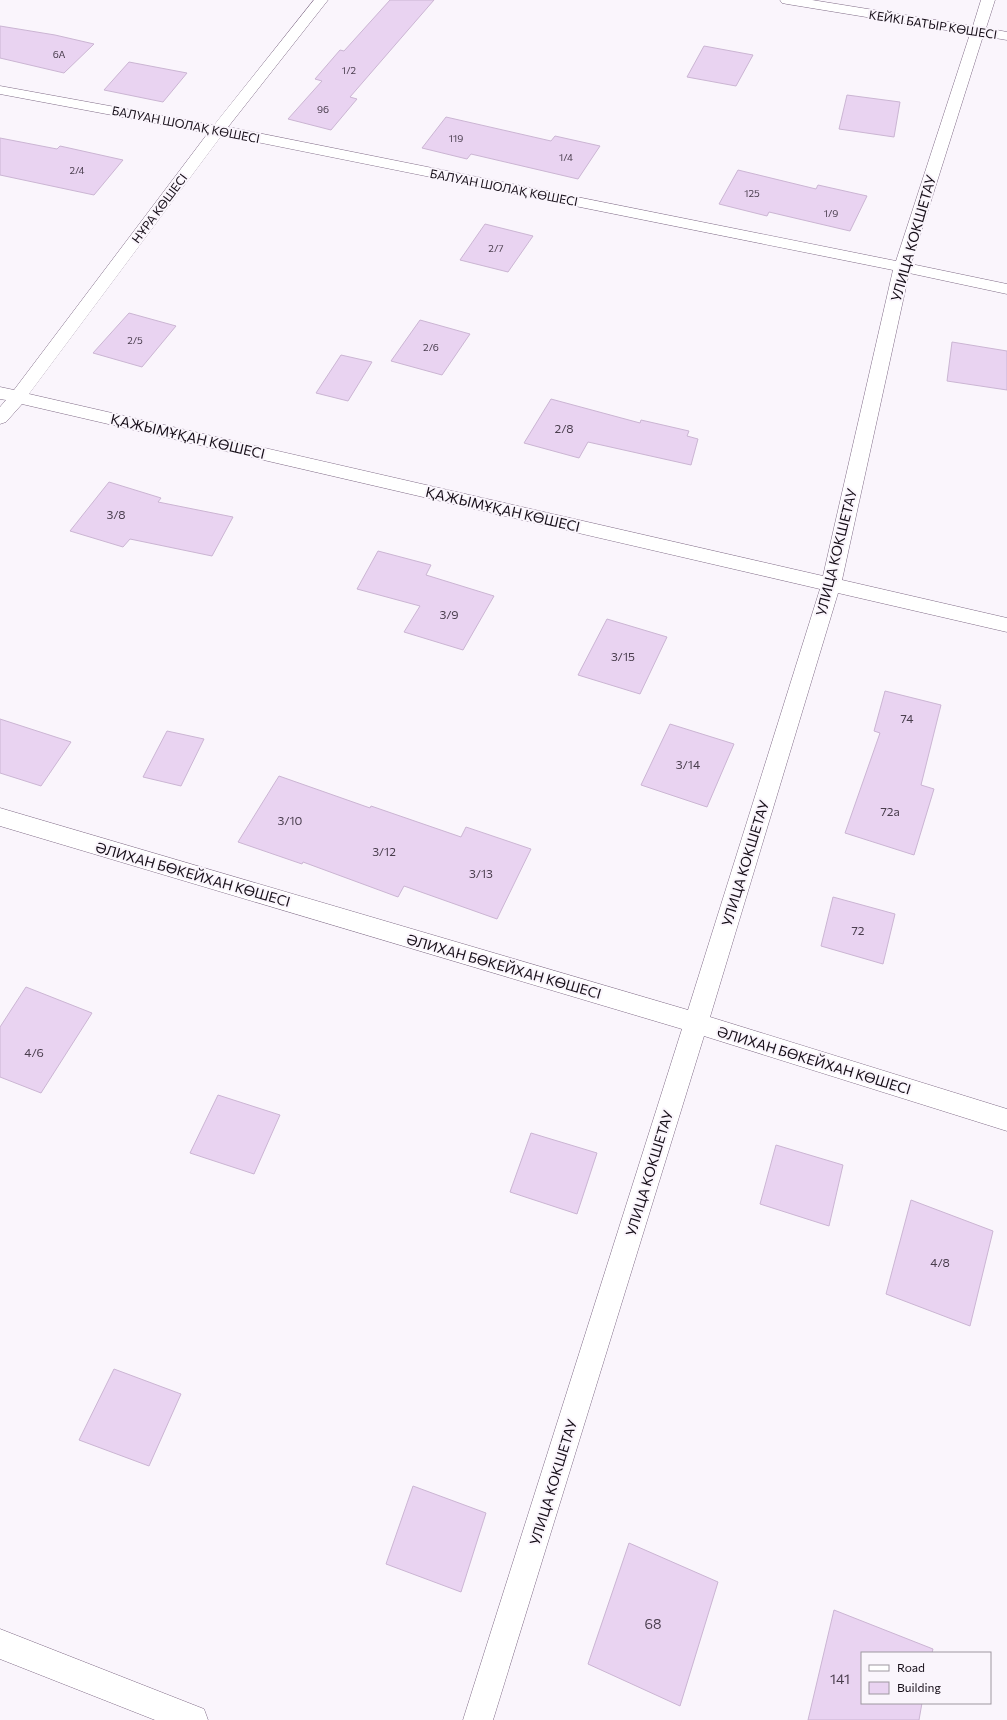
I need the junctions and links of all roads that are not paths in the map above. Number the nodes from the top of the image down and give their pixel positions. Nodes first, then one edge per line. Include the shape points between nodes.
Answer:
1 (321, 0) edge
2 (787, 0) edge
3 (988, 0) edge
4 (978, 31) junction
5 (1007, 36) edge
6 (0, 90) edge
7 (218, 130) junction
8 (902, 267) junction
9 (1007, 289) edge
10 (0, 393) edge
11 (18, 397) junction
12 (0, 418) edge
13 (831, 585) junction
14 (1007, 624) edge
15 (0, 817) edge
16 (696, 1023) junction
17 (1007, 1120) edge
18 (0, 1644) edge
19 (193, 1720) edge
20 (478, 1720) edge

1 - 7 street, НҰРА КӨШЕСІ
2 - 4 street, КЕЙКІ БАТЫР КӨШЕСІ
3 - 4 street, УЛИЦА КОКШЕТАУ
4 - 5 street, КЕЙКІ БАТЫР КӨШЕСІ
4 - 8 street, УЛИЦА КОКШЕТАУ
6 - 7 street, БАЛУАН ШОЛАҚ КӨШЕСІ
7 - 8 street, БАЛУАН ШОЛАҚ КӨШЕСІ
7 - 11 street, НҰРА КӨШЕСІ
8 - 9 street, БАЛУАН ШОЛАҚ КӨШЕСІ
8 - 13 street, УЛИЦА КОКШЕТАУ
10 - 11 street, ҚАЖЫМҰҚАН КӨШЕСІ
11 - 12 street, НҰРА КӨШЕСІ
11 - 13 street, ҚАЖЫМҰҚАН КӨШЕСІ
13 - 14 street, ҚАЖЫМҰҚАН КӨШЕСІ
13 - 16 street, УЛИЦА КОКШЕТАУ
15 - 16 street, ӘЛИХАН БӨКЕЙХАН КӨШЕСІ
16 - 17 street, ӘЛИХАН БӨКЕЙХАН КӨШЕСІ
16 - 20 street, УЛИЦА КОКШЕТАУ
18 - 19 street

